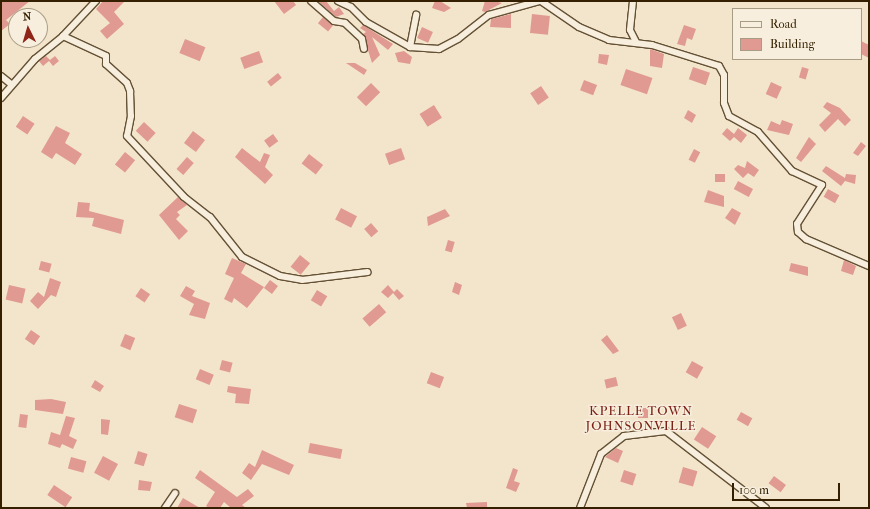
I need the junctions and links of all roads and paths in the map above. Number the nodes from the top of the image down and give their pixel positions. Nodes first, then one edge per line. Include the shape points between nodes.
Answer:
1 (96, 1) edge
2 (311, 1) edge
3 (338, 1) edge
4 (540, 1) edge
5 (633, 1) edge
6 (416, 15) dead end
7 (63, 36) junction
8 (636, 42) junction
9 (410, 47) junction
10 (364, 49) dead end
11 (1, 76) edge
12 (11, 84) junction
13 (1, 98) edge
14 (869, 266) edge
15 (368, 272) dead end
16 (175, 493) dead end
17 (164, 508) edge
18 (580, 508) edge
19 (766, 508) edge

1 - 7 street
2 - 10 street via 334,21 340,20 362,39
3 - 9 street via 351,7 366,22
4 - 8 street via 578,28 609,40
4 - 9 street via 489,15 458,39 439,49
5 - 8 street via 630,30
6 - 9 street
7 - 12 street
7 - 15 street via 106,56 106,64 127,83 130,91 131,116 126,136 184,197 210,217 242,256 280,276 302,280
8 - 14 street via 719,66 724,75 724,103 729,116 758,132 792,171 822,185 797,224 798,232 806,239
11 - 12 street
12 - 13 street
16 - 17 street
18 - 19 street via 601,454 624,436 666,432

